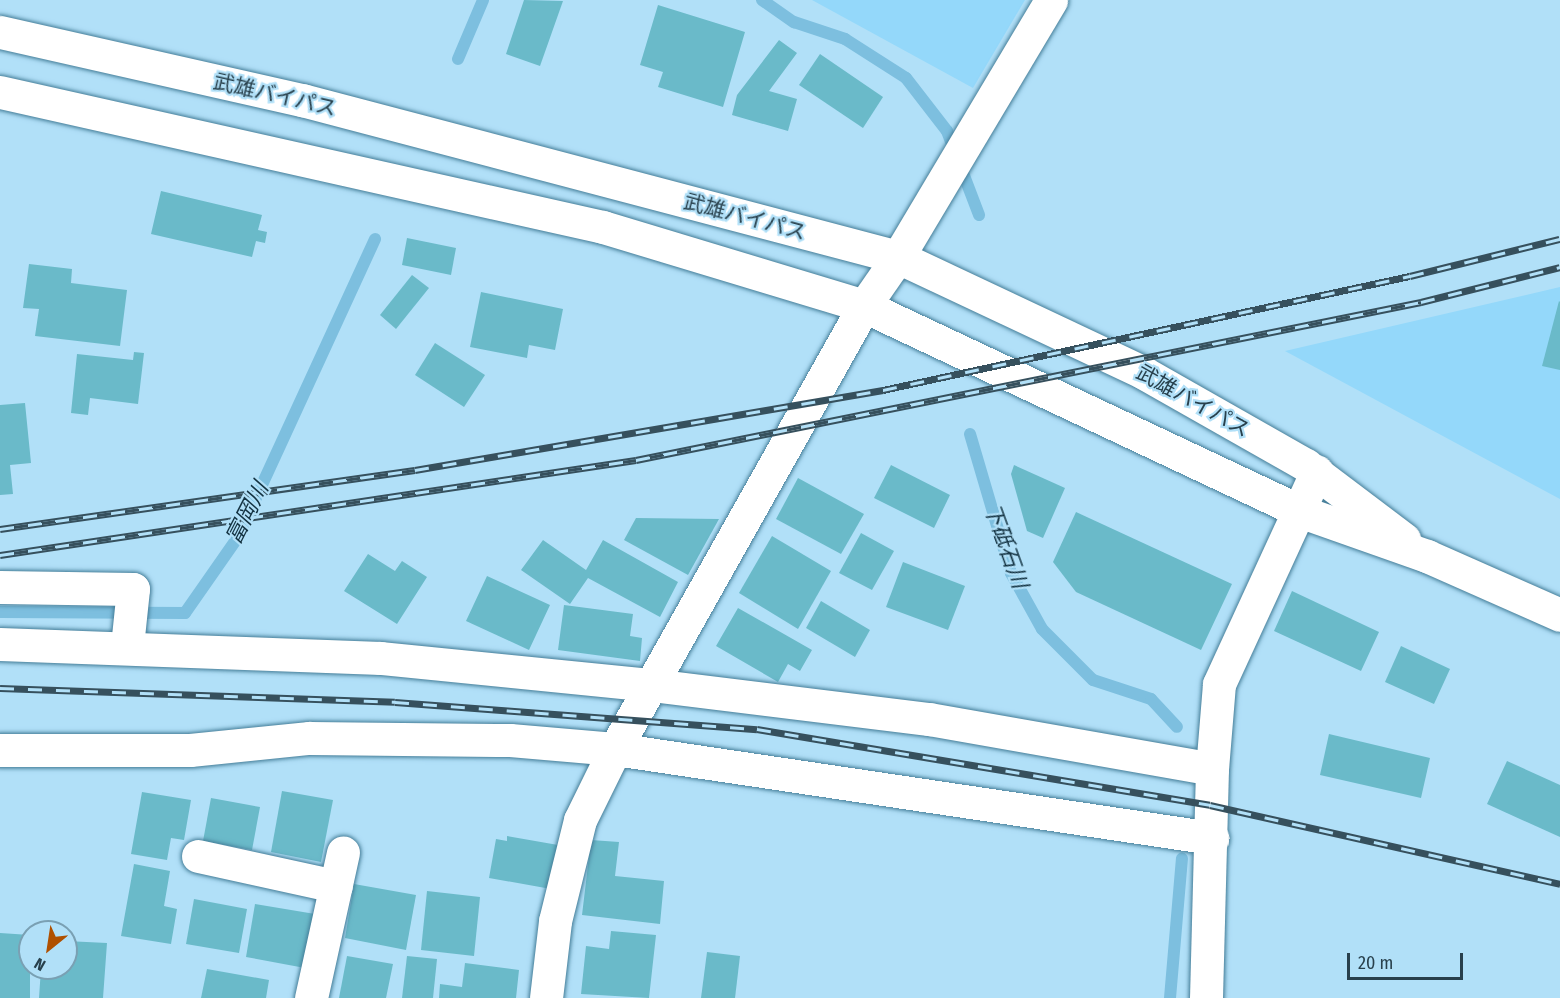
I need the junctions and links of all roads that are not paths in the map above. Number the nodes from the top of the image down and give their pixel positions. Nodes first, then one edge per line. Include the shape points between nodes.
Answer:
1 (1051, 0) edge
2 (0, 32) edge
3 (0, 92) edge
4 (898, 257) junction
5 (864, 306) junction
6 (1317, 471) junction
7 (1299, 510) junction
8 (1426, 556) junction
9 (0, 587) edge
10 (1560, 615) edge
11 (0, 644) edge
12 (127, 646) junction
13 (651, 685) junction
14 (615, 748) junction
15 (0, 750) edge
16 (1212, 769) junction
17 (1212, 838) junction
18 (344, 852) dead end
19 (198, 856) dead end
20 (336, 886) junction
21 (311, 998) edge
22 (546, 998) edge
23 (1206, 998) edge

1 - 4 main road
2 - 4 main road, 武雄バイパス via 302,100
3 - 5 main road, 武雄バイパス via 603,227
4 - 5 main road
4 - 6 main road, 武雄バイパス via 1144,373
5 - 7 main road, 武雄バイパス
5 - 13 main road
6 - 7 main road
6 - 8 main road, 武雄バイパス
7 - 8 main road, 武雄バイパス
7 - 16 main road via 1219,684
8 - 10 main road, 武雄バイパス
9 - 12 main road via 133,590
11 - 12 main road
12 - 13 main road via 381,658
13 - 14 main road
13 - 16 main road via 929,719
14 - 15 main road via 394,736 309,738 190,750
14 - 17 main road
14 - 22 main road via 580,820 555,921
16 - 17 main road
17 - 23 main road
18 - 20 main road
19 - 20 main road
20 - 21 main road

